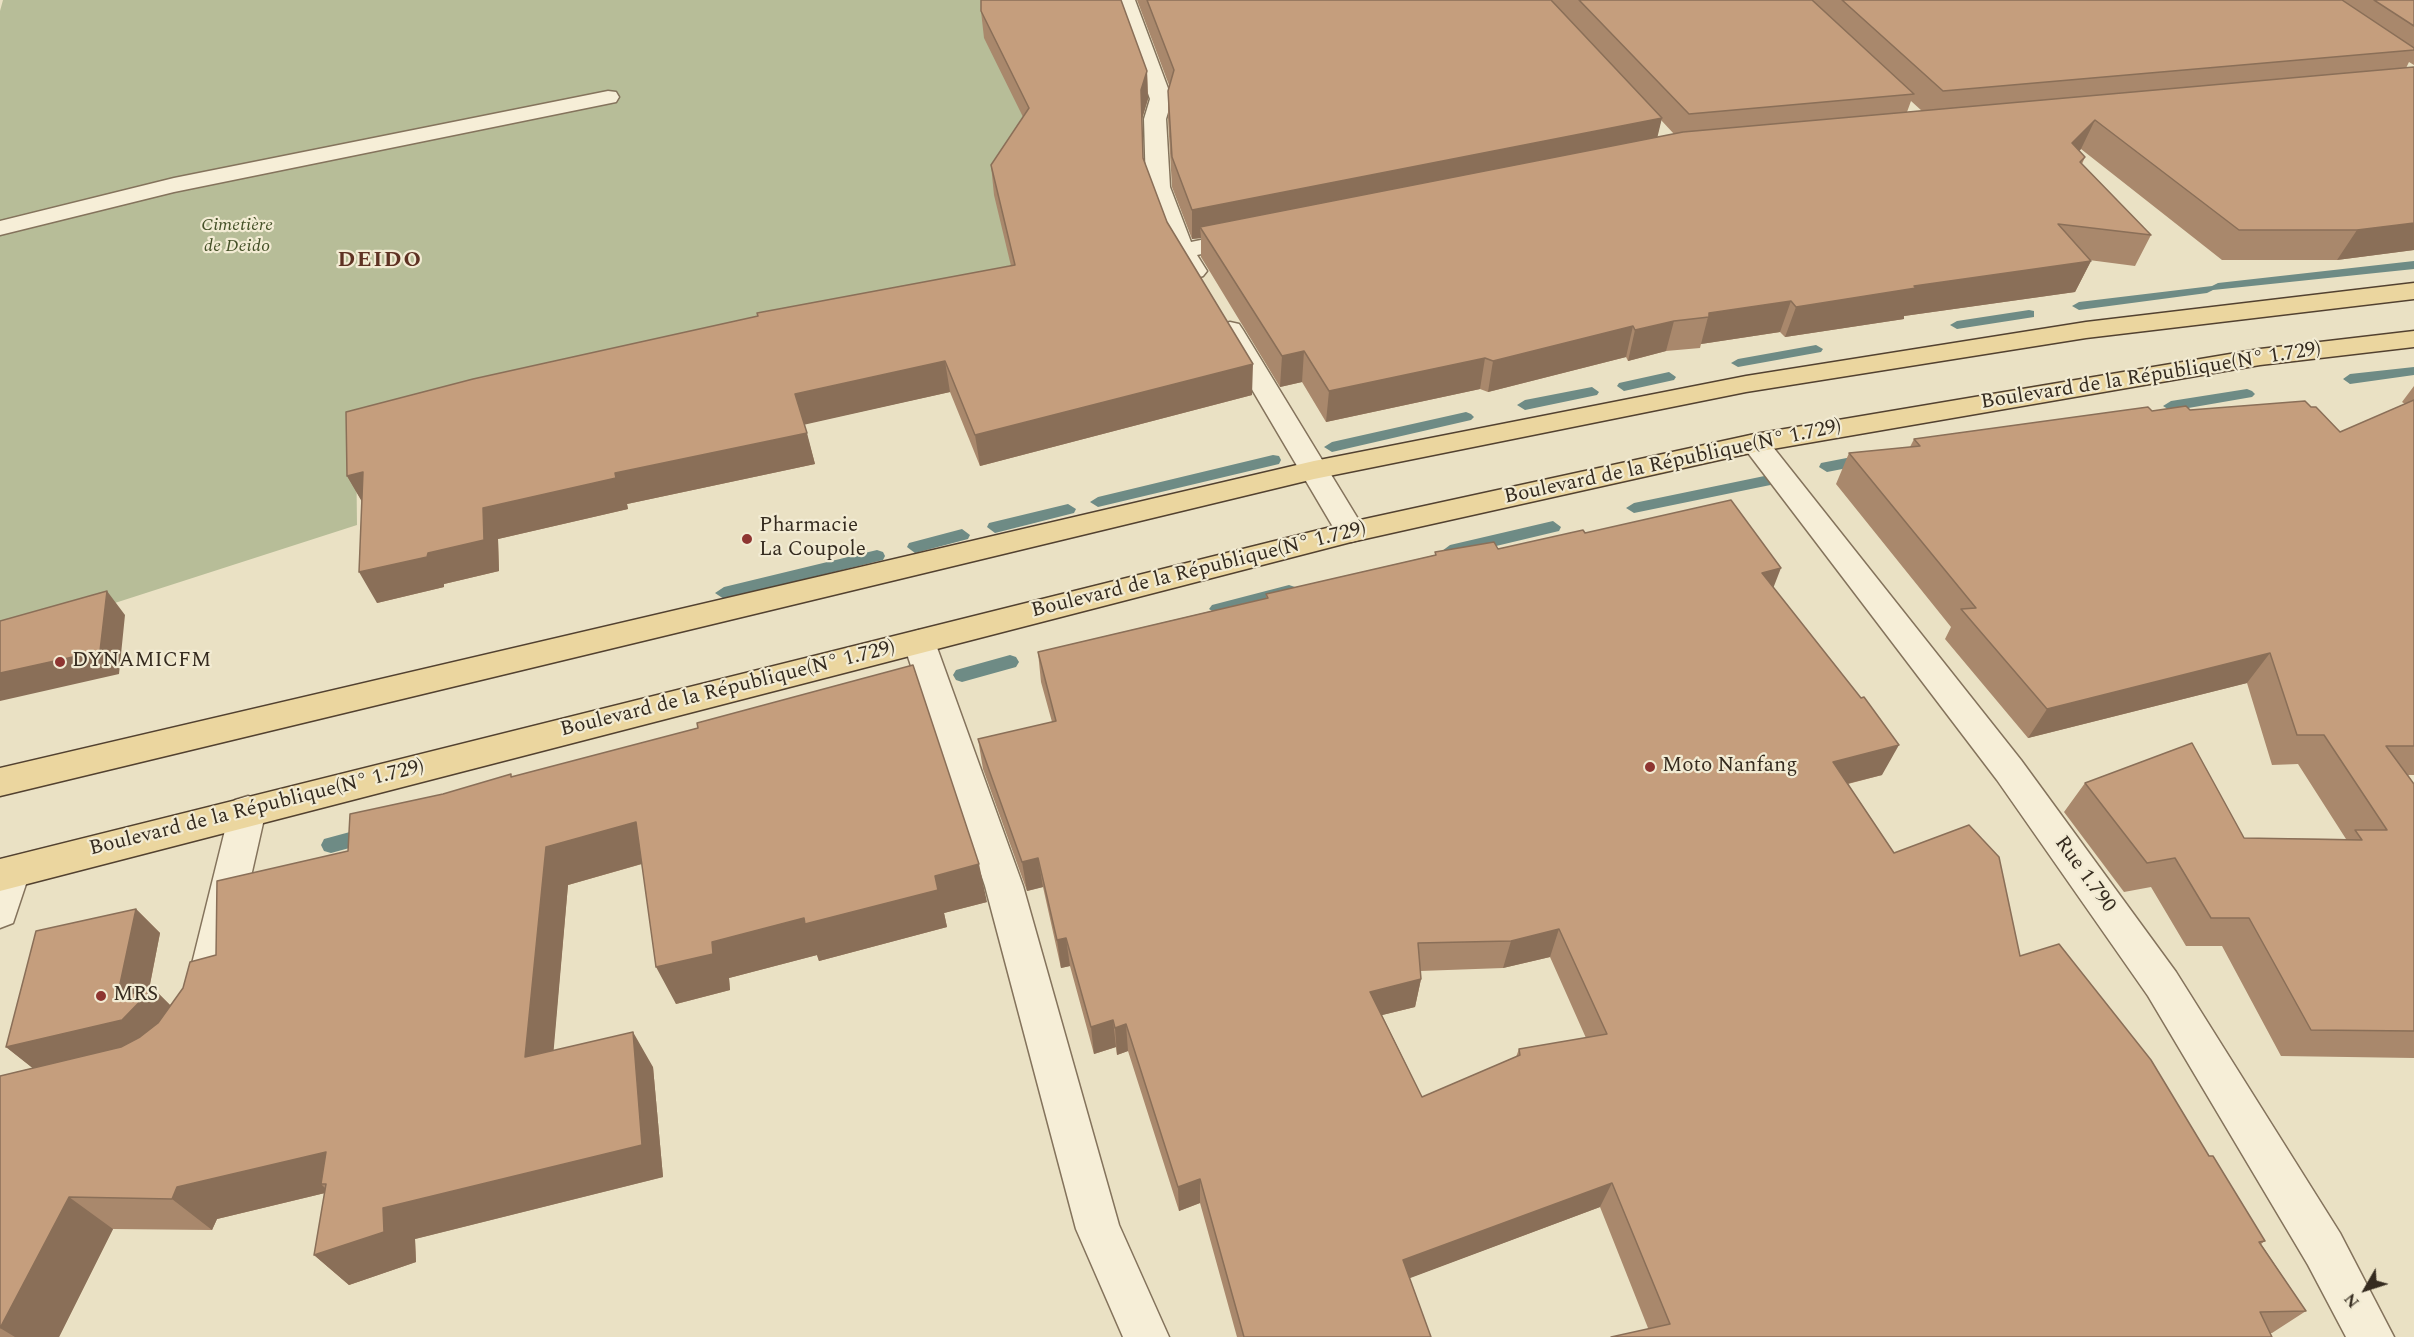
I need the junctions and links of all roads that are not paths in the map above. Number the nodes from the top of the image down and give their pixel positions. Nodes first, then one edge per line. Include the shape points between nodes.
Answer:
1 (1125, 0) edge
2 (608, 97) dead end
3 (0, 228) edge
4 (1264, 235) edge
5 (1182, 251) junction
6 (2414, 291) edge
7 (2414, 339) edge
8 (1755, 443) junction
9 (1314, 470) junction
10 (1351, 532) junction
11 (919, 642) junction
12 (0, 782) edge
13 (249, 810) junction
14 (5, 874) edge
15 (0, 912) edge
16 (190, 1031) edge
17 (1146, 1337) edge
18 (2371, 1337) edge

1 - 5 street via 1161,99 1155,119 1158,187
2 - 3 street via 174,185
4 - 5 street
5 - 9 street
6 - 9 main road via 2086,330 1758,382
7 - 8 main road, Boulevard de la République(N° 1.729) via 2260,357
8 - 10 main road, Boulevard de la République(N° 1.729)
8 - 18 street, Rue 1.790 via 2009,770 2162,984 2324,1249
9 - 10 street
9 - 12 main road
10 - 11 main road, Boulevard de la République(N° 1.729)
11 - 13 main road, Boulevard de la République(N° 1.729)
11 - 17 street via 1004,886 1098,1228
13 - 14 main road, Boulevard de la République(N° 1.729)
13 - 16 street via 197,1023
14 - 15 street

